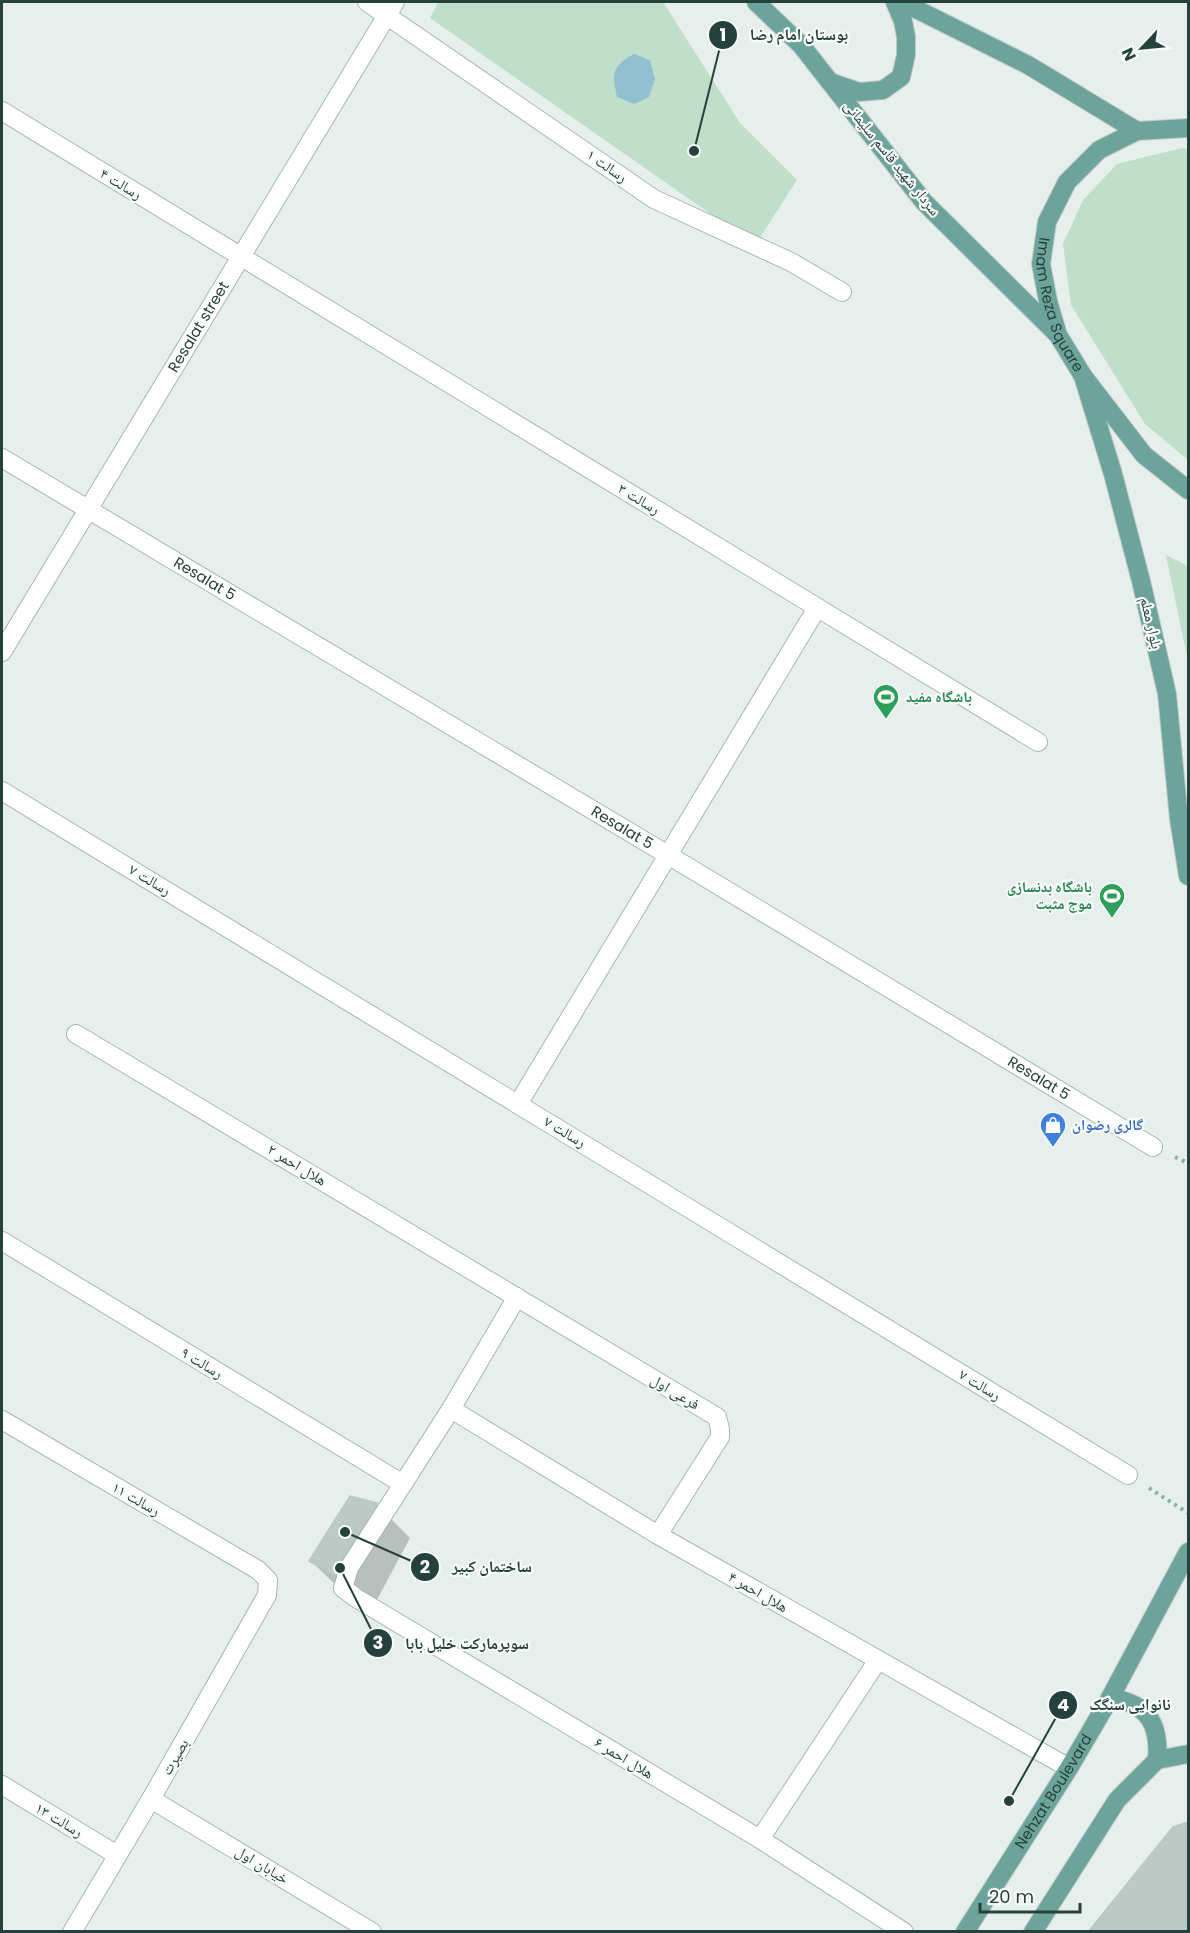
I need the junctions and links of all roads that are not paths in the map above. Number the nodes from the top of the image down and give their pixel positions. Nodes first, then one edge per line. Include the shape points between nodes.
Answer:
1 (367, 2) edge
2 (756, 2) edge
3 (895, 2) edge
4 (902, 2) edge
5 (391, 8) edge
6 (830, 82) junction
7 (2, 111) edge
8 (1188, 128) edge
9 (1137, 131) junction
10 (241, 256) junction
11 (842, 292) dead end
12 (1058, 335) junction
13 (1083, 376) junction
14 (2, 458) edge
15 (1188, 490) edge
16 (87, 510) junction
17 (817, 608) junction
18 (2, 652) edge
19 (1038, 742) dead end
20 (1188, 786) edge
21 (2, 791) edge
22 (1179, 819) junction
23 (668, 855) junction
24 (1188, 876) edge
25 (76, 1034) dead end
26 (519, 1104) junction
27 (1153, 1147) dead end
28 (2, 1241) edge
29 (517, 1298) junction
30 (451, 1409) junction
31 (2, 1420) edge
32 (1128, 1475) road end
33 (404, 1484) junction
34 (658, 1535) junction
35 (1188, 1552) edge
36 (268, 1580) joint
37 (879, 1660) junction
38 (1110, 1698) junction
39 (1188, 1754) edge
40 (1157, 1760) junction
41 (1069, 1768) junction
42 (2, 1785) edge
43 (151, 1799) junction
44 (760, 1839) junction
45 (117, 1856) junction
46 (72, 1932) edge
47 (372, 1932) edge
48 (904, 1932) edge
49 (965, 1932) edge
50 (1033, 1932) edge

1 - 5 street, رسالت ۱
2 - 6 main road, سردار شهید قاسم سلیمانی via 801,45
3 - 6 main road via 906,37 901,77 883,90 859,92
4 - 9 main road via 1028,64
5 - 10 street, Resalat street
5 - 11 street, رسالت ۱ via 654,199 792,262
6 - 12 main road, سردار شهید قاسم سلیمانی via 924,202
7 - 10 street, رسالت ۴
8 - 9 main road, Imam Reza Square
9 - 12 main road, Imam Reza Square via 1099,150 1067,182 1047,222 1041,264
10 - 16 street, Resalat street
10 - 17 street, رسالت ۳
12 - 13 main road, Imam Reza Square
13 - 15 main road, Imam Reza Square via 1144,455
13 - 22 main road, بلوار معلم via 1119,495 1167,694
14 - 16 street, Resalat 5
16 - 18 street, Resalat street
16 - 23 street, Resalat 5
17 - 19 street, رسالت ۳
17 - 23 street
20 - 22 main road
21 - 26 street, رسالت ۷
22 - 24 main road, بلوار معلم
23 - 26 street
23 - 27 street, Resalat 5
25 - 29 street, هلال احمر ۲
26 - 32 street, رسالت ۷
28 - 33 street, رسالت ۹
29 - 30 street
29 - 34 street, فرعی اول via 717,1417 720,1437
30 - 33 street
30 - 34 street, هلال احمر ۴
31 - 36 street, رسالت ۱۱ via 258,1570
33 - 44 street, هلال احمر ۶ via 350,1568 343,1588
34 - 37 street, هلال احمر ۴
35 - 38 main road, Nehzat Boulevard
36 - 43 street, بصیرت via 267,1595
37 - 41 street, هلال احمر ۴
37 - 44 street
38 - 40 main road via 1143,1710 1154,1725
38 - 41 main road, Nehzat Boulevard
39 - 40 main road
40 - 50 main road via 1118,1800
41 - 49 main road, Nehzat Boulevard
42 - 45 street, رسالت ۱۳
43 - 45 street, بصیرت
43 - 47 street, خیابان اول
44 - 48 street, هلال احمر ۶
45 - 46 street, بصیرت

